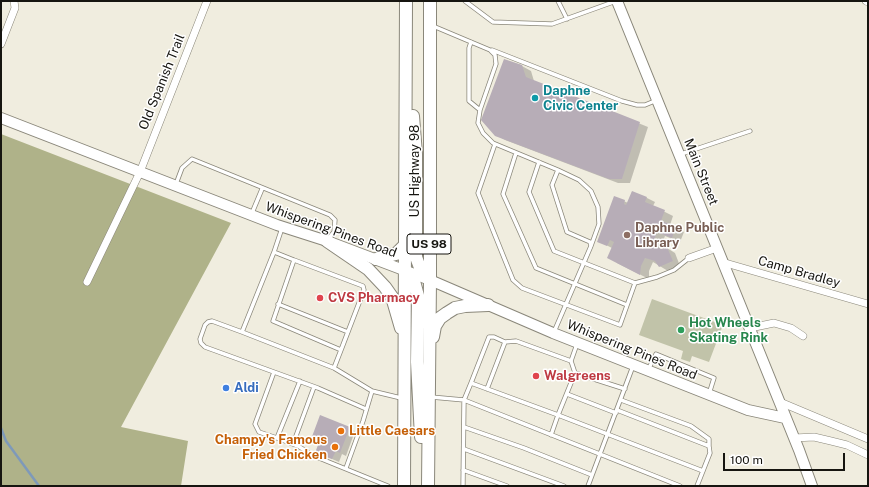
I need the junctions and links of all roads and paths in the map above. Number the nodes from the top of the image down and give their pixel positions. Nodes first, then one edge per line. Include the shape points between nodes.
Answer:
1 (14, 1) edge
2 (207, 1) edge
3 (406, 1) edge
4 (430, 1) edge
5 (465, 1) edge
6 (558, 1) edge
7 (617, 1) edge
8 (567, 18) junction
9 (430, 25) junction
10 (471, 42) junction
11 (1, 44) edge
12 (489, 49) junction
13 (406, 65) junction
14 (658, 100) junction
15 (480, 110) junction
16 (1, 118) edge
17 (750, 130) dead end
18 (495, 144) junction
19 (516, 153) junction
20 (680, 154) junction
21 (539, 162) junction
22 (558, 170) junction
23 (140, 172) junction
24 (176, 185) junction
25 (262, 189) junction
26 (252, 215) junction
27 (283, 227) junction
28 (327, 241) junction
29 (405, 245) junction
30 (591, 246) junction
31 (717, 248) junction
32 (274, 252) junction
33 (689, 258) joint
34 (376, 259) junction
35 (294, 260) junction
36 (722, 262) junction
37 (584, 263) junction
38 (406, 270) junction
39 (430, 280) junction
40 (87, 282) dead end
41 (635, 283) junction
42 (575, 284) junction
43 (278, 304) junction
44 (566, 304) junction
45 (868, 304) edge
46 (488, 305) junction
47 (627, 305) junction
48 (750, 328) junction
49 (242, 332) junction
50 (348, 332) junction
51 (553, 333) junction
52 (803, 336) dead end
53 (405, 339) junction
54 (505, 342) junction
55 (577, 343) junction
56 (341, 350) junction
57 (429, 354) junction
58 (570, 361) junction
59 (634, 365) junction
60 (334, 368) junction
61 (648, 371) junction
62 (274, 372) junction
63 (575, 373) junction
64 (300, 381) junction
65 (471, 383) junction
66 (314, 387) junction
67 (488, 389) junction
68 (625, 389) junction
69 (372, 391) junction
70 (567, 394) junction
71 (709, 395) junction
72 (428, 396) junction
73 (404, 399) junction
74 (464, 400) junction
75 (621, 400) junction
76 (780, 402) junction
77 (366, 409) junction
78 (616, 411) junction
79 (558, 415) junction
80 (786, 418) junction
81 (464, 427) junction
82 (551, 435) junction
83 (608, 435) junction
84 (277, 438) junction
85 (794, 438) junction
86 (868, 439) edge
87 (293, 444) junction
88 (709, 446) junction
89 (464, 449) junction
90 (600, 454) junction
91 (868, 455) edge
92 (346, 468) junction
93 (463, 470) junction
94 (703, 471) junction
95 (592, 475) junction
96 (428, 481) edge
97 (388, 486) edge
98 (404, 486) edge
99 (463, 486) edge
100 (507, 486) edge
101 (564, 486) edge
102 (588, 486) edge
103 (680, 486) edge
104 (697, 486) edge
105 (812, 486) edge

1 - 11 street via 14,8
2 - 23 street, Old Spanish Trail
3 - 13 main road, US Highway 98 / US 98
4 - 9 main road, US Highway 98 / US 98
5 - 8 lane via 493,22 552,24
6 - 8 lane
7 - 8 lane
7 - 14 street, Main Street
9 - 10 lane
9 - 39 main road, US Highway 98 / US 98
10 - 12 lane
10 - 15 lane via 469,101
12 - 14 lane via 622,101 645,105
12 - 15 lane via 495,55 496,64
13 - 29 main road, US Highway 98 / US 98
13 - 39 main road via 416,154 416,257 422,273
14 - 20 street, Main Street
15 - 18 lane via 478,123 483,133
16 - 23 street, Whispering Pines Road
17 - 20 lane
18 - 19 lane
18 - 44 lane via 478,193 513,280 522,288
19 - 21 lane
19 - 42 lane via 504,194 536,268
20 - 31 street, Main Street
21 - 22 lane
21 - 37 lane via 529,192 554,251
22 - 30 lane via 552,185 567,232 590,242
22 - 30 lane via 579,180 591,191 598,207 599,224
23 - 24 street, Whispering Pines Road
23 - 40 street, Old Spanish Trail
24 - 25 lane via 182,168 192,159
24 - 26 street, Whispering Pines Road
25 - 26 lane
25 - 28 lane via 330,215 335,220 334,232
26 - 27 street, Whispering Pines Road
27 - 28 street, Whispering Pines Road
27 - 32 lane
28 - 34 street, Whispering Pines Road
28 - 53 main road via 368,269 385,287 392,297
29 - 34 main road via 396,254
29 - 38 main road, US Highway 98 / US 98
30 - 37 lane
31 - 33 street
31 - 36 street, Main Street
32 - 35 lane
32 - 49 lane
33 - 41 lane via 674,270
34 - 38 street, Whispering Pines Road
35 - 43 lane
35 - 50 lane via 363,286 364,290
36 - 45 street, Camp Bradley
36 - 48 street, Main Street
37 - 41 lane
37 - 42 lane
38 - 39 street, Whispering Pines Road
38 - 53 main road, US Highway 98 / US 98
38 - 96 main road via 414,281 418,296 420,430
39 - 46 street, Whispering Pines Road
39 - 57 main road, US Highway 98 / US 98
41 - 47 lane
42 - 44 lane
42 - 47 lane
43 - 50 lane
43 - 56 lane via 273,317 276,323
44 - 47 lane via 620,325
44 - 51 lane
46 - 51 street, Whispering Pines Road
46 - 57 main road via 455,308 440,318
48 - 52 street via 774,322
48 - 76 street, Main Street
49 - 60 lane
49 - 62 lane via 212,321 205,325 200,339 205,347
50 - 56 lane
51 - 55 street, Whispering Pines Road
53 - 73 main road, US Highway 98 / US 98
54 - 58 lane via 516,341
54 - 65 lane via 489,337
54 - 67 lane
55 - 58 lane
55 - 59 street, Whispering Pines Road
56 - 60 lane
57 - 72 main road, US Highway 98 / US 98
58 - 63 lane
59 - 61 street, Whispering Pines Road
59 - 68 lane
60 - 69 lane
61 - 71 street, Whispering Pines Road
61 - 71 lane via 656,354 714,378
62 - 64 lane
62 - 84 lane via 256,424 259,432
63 - 68 lane
63 - 70 lane
64 - 66 lane
64 - 84 lane
65 - 67 lane
65 - 74 lane
66 - 77 lane
66 - 87 lane
67 - 79 lane
68 - 75 lane
69 - 73 lane
69 - 77 lane
70 - 78 lane
70 - 79 lane
71 - 80 street, Whispering Pines Road via 748,410
72 - 74 lane
72 - 96 main road, US Highway 98 / US 98
73 - 98 main road, US Highway 98 / US 98
74 - 81 lane
74 - 82 lane
75 - 78 lane
75 - 88 lane via 691,426 709,439
76 - 80 street, Main Street
76 - 86 street
77 - 92 lane
78 - 83 lane
78 - 88 lane
79 - 82 lane
79 - 83 lane
80 - 85 street, Main Street
81 - 89 lane
81 - 95 lane
82 - 90 lane
83 - 90 lane
83 - 94 lane
84 - 87 lane
85 - 91 street via 814,437 847,445
85 - 105 street, Main Street
87 - 92 lane via 314,456
88 - 94 lane via 710,453
89 - 93 lane
89 - 101 lane
90 - 95 lane
90 - 103 lane
92 - 97 lane
93 - 99 lane
93 - 100 lane
94 - 104 lane
95 - 102 lane

